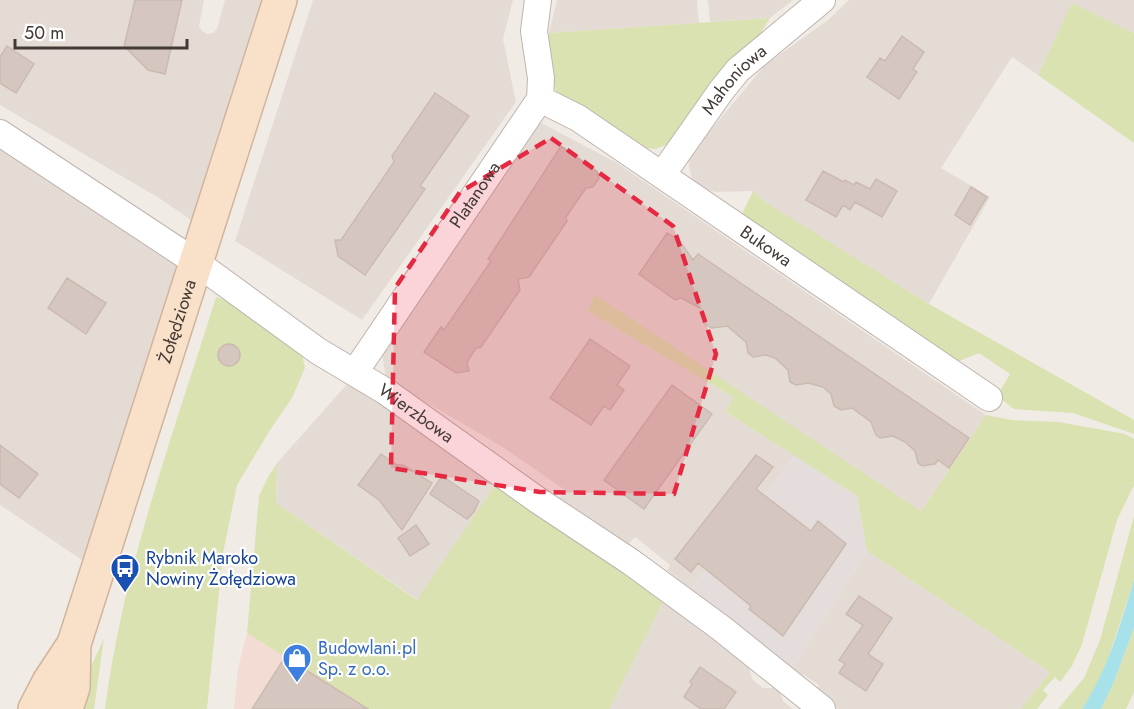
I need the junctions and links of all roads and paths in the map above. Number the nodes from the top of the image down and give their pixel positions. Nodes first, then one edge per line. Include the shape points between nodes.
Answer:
1 (280, 0) edge
2 (538, 0) edge
3 (822, 0) edge
4 (540, 99) junction
5 (0, 133) edge
6 (662, 175) junction
7 (197, 262) junction
8 (355, 372) junction
9 (988, 398) dead end
10 (74, 644) junction
11 (35, 709) edge
12 (66, 709) edge
13 (822, 709) edge

1 - 7 street, Żołędziowa
2 - 4 street via 534,31
3 - 6 street, Mahoniowa via 738,70
4 - 6 street, Bukowa via 578,118
4 - 8 street, Platanowa
5 - 7 street, Wierzbowa
6 - 9 street, Bukowa
7 - 8 street, Wierzbowa via 318,351
7 - 10 street, Żołędziowa
8 - 13 street, Wierzbowa via 631,562
10 - 11 street, Żołędziowa
10 - 12 street, Żołędziowa via 73,687

